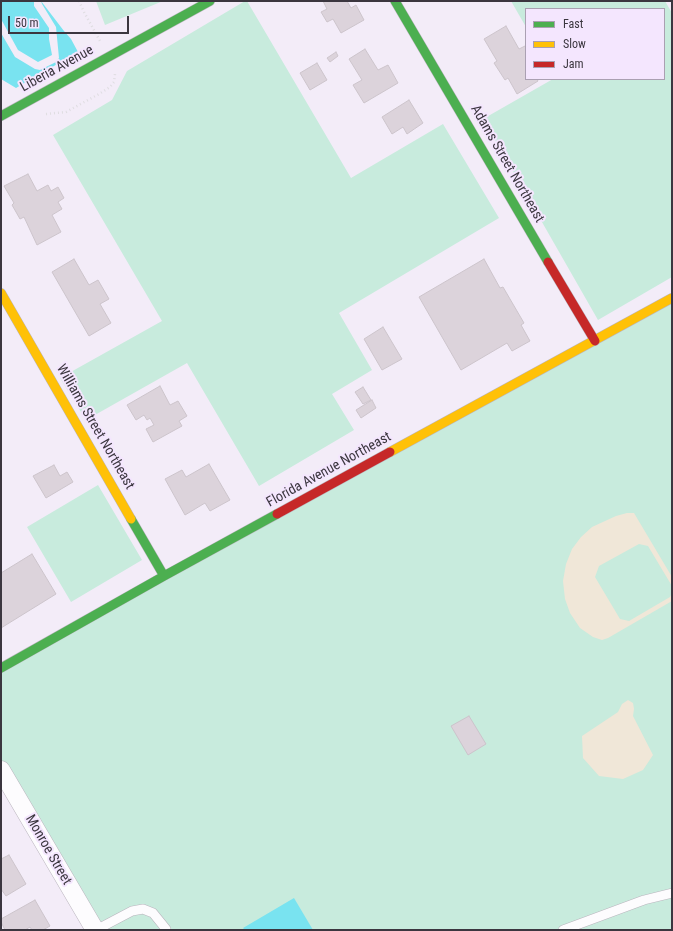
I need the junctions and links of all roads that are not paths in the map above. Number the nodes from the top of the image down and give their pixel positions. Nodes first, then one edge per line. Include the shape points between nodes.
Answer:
1 (210, 1) edge
2 (395, 1) edge
3 (1, 116) edge
4 (1, 293) edge
5 (672, 298) edge
6 (595, 341) junction
7 (164, 576) junction
8 (1, 668) edge
9 (1, 770) edge
10 (672, 893) edge
11 (166, 929) edge
12 (96, 930) edge
13 (562, 930) edge

1 - 3 street, Liberia Avenue
2 - 6 street, Adams Street Northeast
4 - 7 street, Williams Street Northeast
5 - 6 street, Florida Avenue Northeast
6 - 7 street, Florida Avenue Northeast
7 - 8 street, Florida Avenue Northeast
9 - 12 street, Monroe Street
10 - 13 lane via 644,900
11 - 12 lane via 153,913 143,909 132,911

